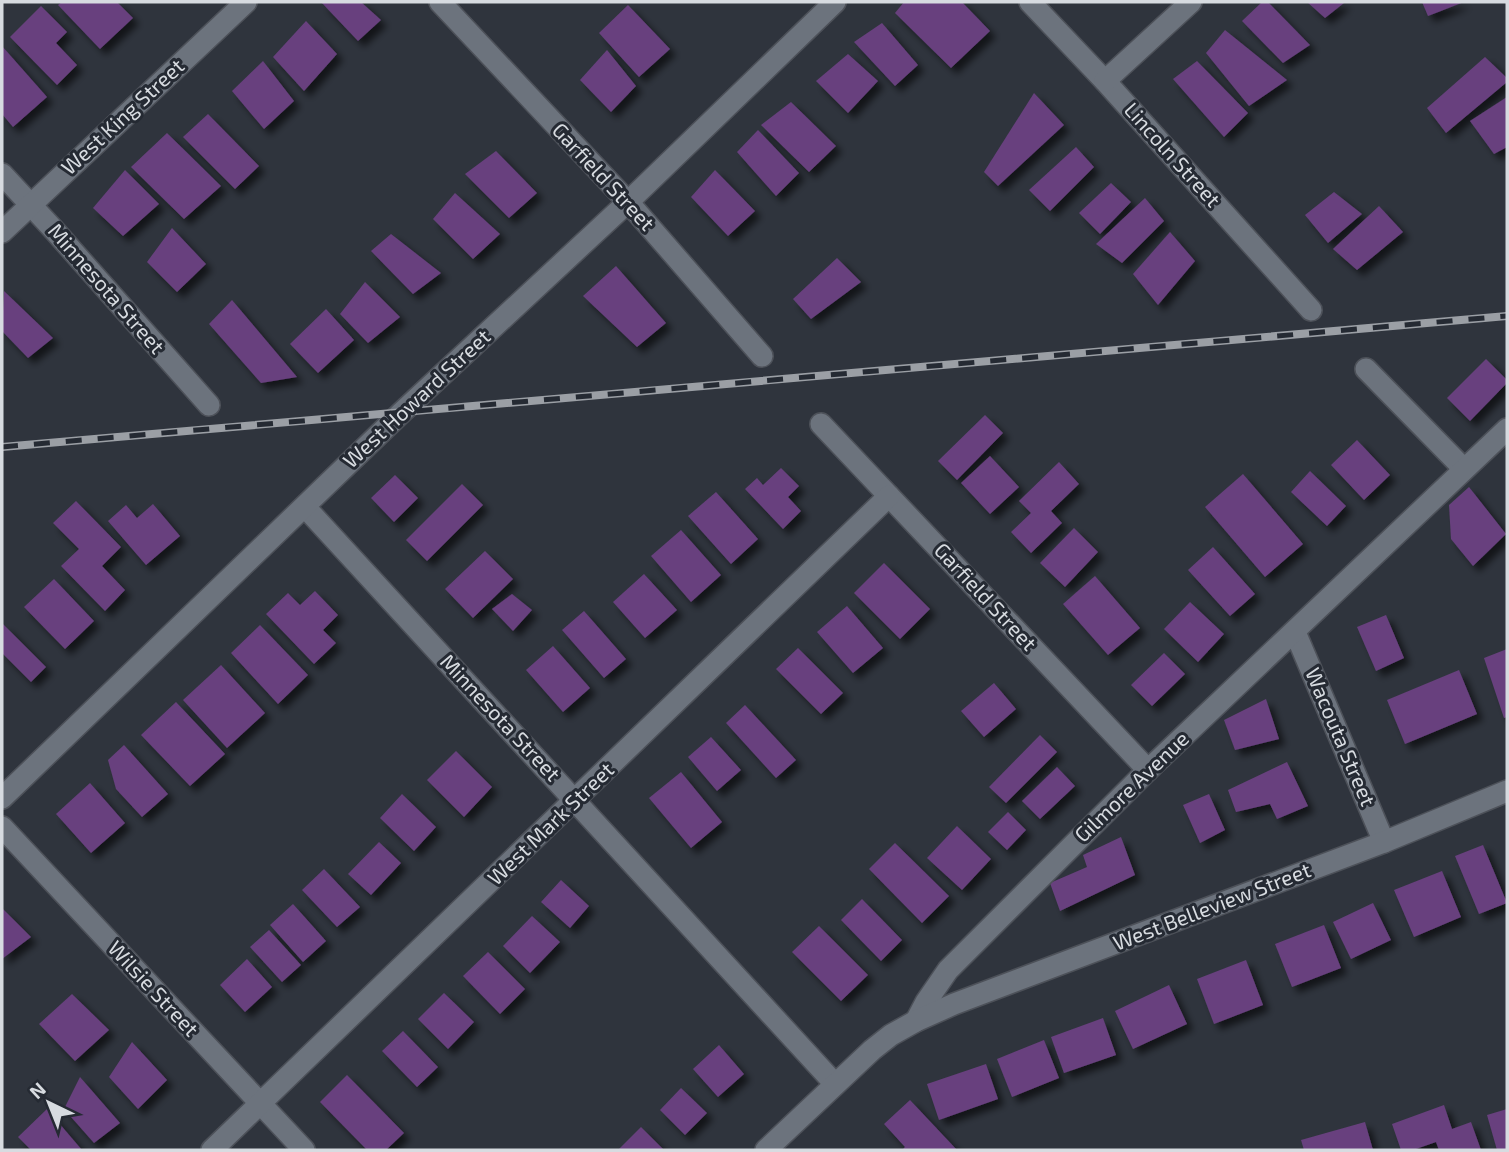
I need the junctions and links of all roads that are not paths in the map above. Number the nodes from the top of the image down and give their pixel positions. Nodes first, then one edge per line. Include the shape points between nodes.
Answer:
1 (246, 2) edge
2 (440, 2) edge
3 (835, 2) edge
4 (1030, 2) edge
5 (1191, 2) edge
6 (1105, 81) junction
7 (2, 174) edge
8 (628, 202) junction
9 (32, 205) junction
10 (2, 232) edge
11 (1311, 310) dead end
12 (762, 356) dead end
13 (1366, 369) dead end
14 (209, 405) dead end
15 (821, 424) dead end
16 (1507, 429) edge
17 (1464, 469) junction
18 (889, 496) junction
19 (305, 507) junction
20 (1295, 632) junction
21 (1148, 770) junction
22 (1507, 791) edge
23 (2, 799) edge
24 (576, 800) junction
25 (2, 827) edge
26 (1384, 842) junction
27 (916, 1021) junction
28 (835, 1084) junction
29 (261, 1104) junction
30 (212, 1150) edge
31 (304, 1150) edge
32 (766, 1150) edge

1 - 9 street, West King Street
2 - 8 street, Garfield Street
3 - 8 street, West Howard Street
4 - 6 street, Lincoln Street
5 - 6 street
6 - 11 street, Lincoln Street
7 - 9 street, Minnesota Street
8 - 12 street, Garfield Street
8 - 19 street, West Howard Street
9 - 10 street, West King Street
9 - 14 street, Minnesota Street
13 - 17 street
15 - 18 street, Garfield Street
16 - 17 street, Gilmore Avenue
17 - 20 street, Gilmore Avenue
18 - 21 street, Garfield Street
18 - 24 street, West Mark Street
19 - 23 street, West Howard Street
19 - 24 street, Minnesota Street
20 - 21 street, Gilmore Avenue
20 - 26 street, Wacouta Street
21 - 27 street, Gilmore Avenue via 948,970
22 - 26 street, West Belleview Street
24 - 28 street, Minnesota Street
24 - 29 street, West Mark Street
25 - 29 street, Wilsie Street
26 - 27 street, West Belleview Street
27 - 28 street, Gilmore Avenue via 891,1035
28 - 32 street, Gilmore Avenue
29 - 30 street, West Mark Street
29 - 31 street, Wilsie Street

